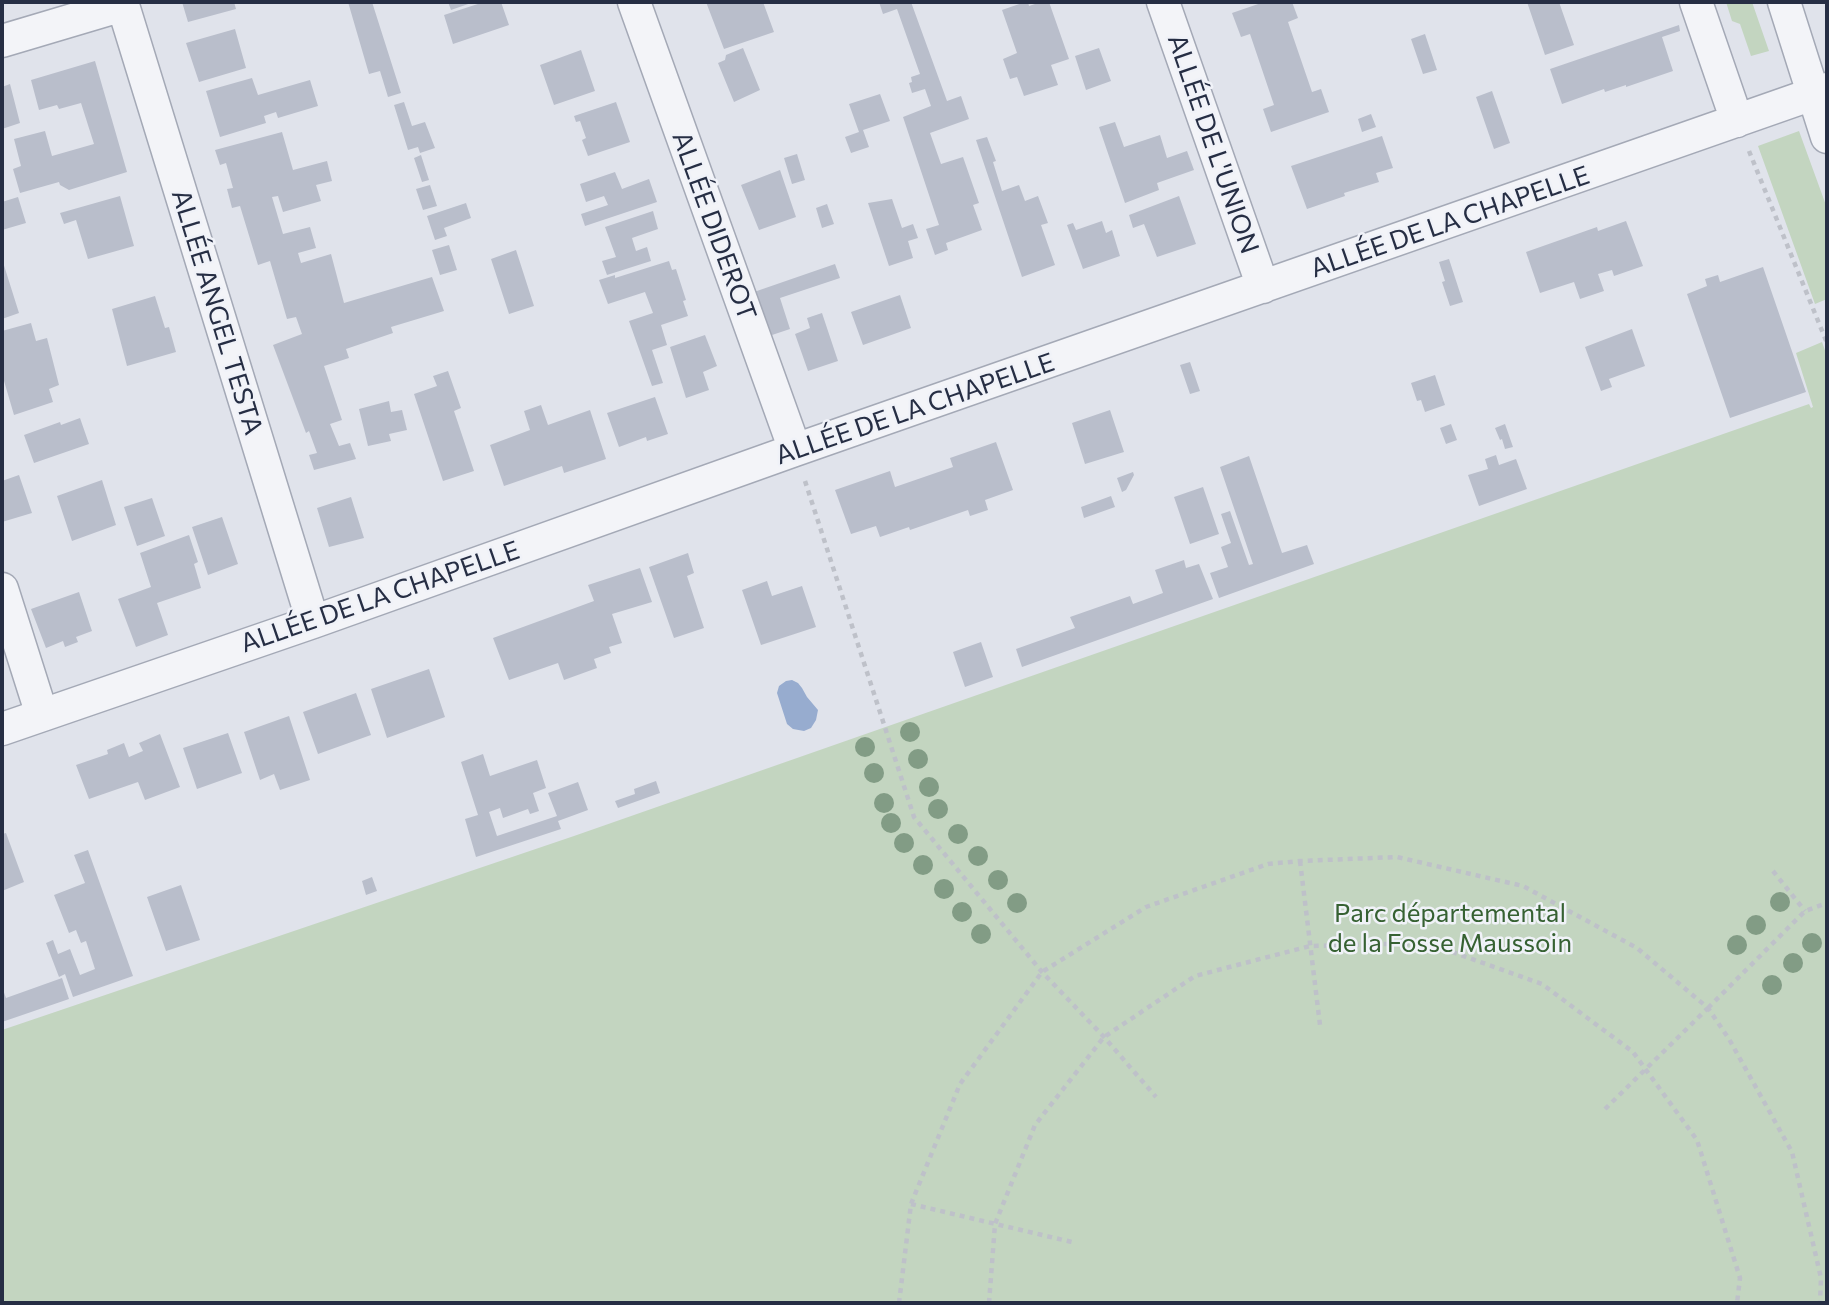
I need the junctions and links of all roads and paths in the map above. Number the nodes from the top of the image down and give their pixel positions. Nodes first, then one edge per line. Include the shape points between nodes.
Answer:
1 (634, 2) edge
2 (1163, 2) edge
3 (1696, 2) edge
4 (1784, 2) edge
5 (122, 3) edge
6 (2, 41) edge
7 (1820, 91) edge
8 (1737, 121) junction
9 (1827, 137) edge
10 (1263, 287) junction
11 (1827, 343) edge
12 (795, 450) junction
13 (2, 589) edge
14 (313, 622) junction
15 (42, 715) junction
16 (2, 729) edge
17 (1300, 861) junction
18 (1773, 871) dead end
19 (1827, 903) edge
20 (1805, 911) junction
21 (1310, 946) junction
22 (1042, 972) junction
23 (1708, 1008) junction
24 (1320, 1025) dead end
25 (1104, 1038) junction
26 (1156, 1097) dead end
27 (1605, 1109) dead end
28 (911, 1204) junction
29 (995, 1224) junction
30 (1076, 1243) dead end
31 (898, 1303) edge
32 (989, 1303) edge
33 (1737, 1303) edge
34 (1820, 1303) edge

1 - 12 street, ALLÉE DIDEROT
2 - 10 street, ALLÉE DE L'UNION
3 - 8 street
4 - 7 street
5 - 6 street
5 - 14 street, ALLÉE ANGEL TESTA
7 - 8 street, ALLÉE DE LA CHAPELLE
7 - 9 street
8 - 10 street, ALLÉE DE LA CHAPELLE
8 - 11 path
10 - 12 street, ALLÉE DE LA CHAPELLE
12 - 14 street, ALLÉE DE LA CHAPELLE
12 - 22 path via 914,817
13 - 15 street
14 - 15 street, ALLÉE DE LA CHAPELLE
15 - 16 street, ALLÉE DE LA CHAPELLE
17 - 21 path
17 - 22 path via 1268,864 1146,907
17 - 23 path via 1397,857 1523,886 1637,948
18 - 20 path
19 - 20 path
20 - 23 path
21 - 24 path
21 - 25 path via 1195,976
21 - 33 path via 1427,943 1542,984 1633,1052 1697,1140 1740,1278
22 - 25 path
22 - 28 path via 960,1084
23 - 27 path, bridge
23 - 34 path via 1792,1153 1821,1278
25 - 26 path
25 - 29 path via 1035,1125
28 - 29 path
28 - 31 path
29 - 30 path
29 - 32 path

